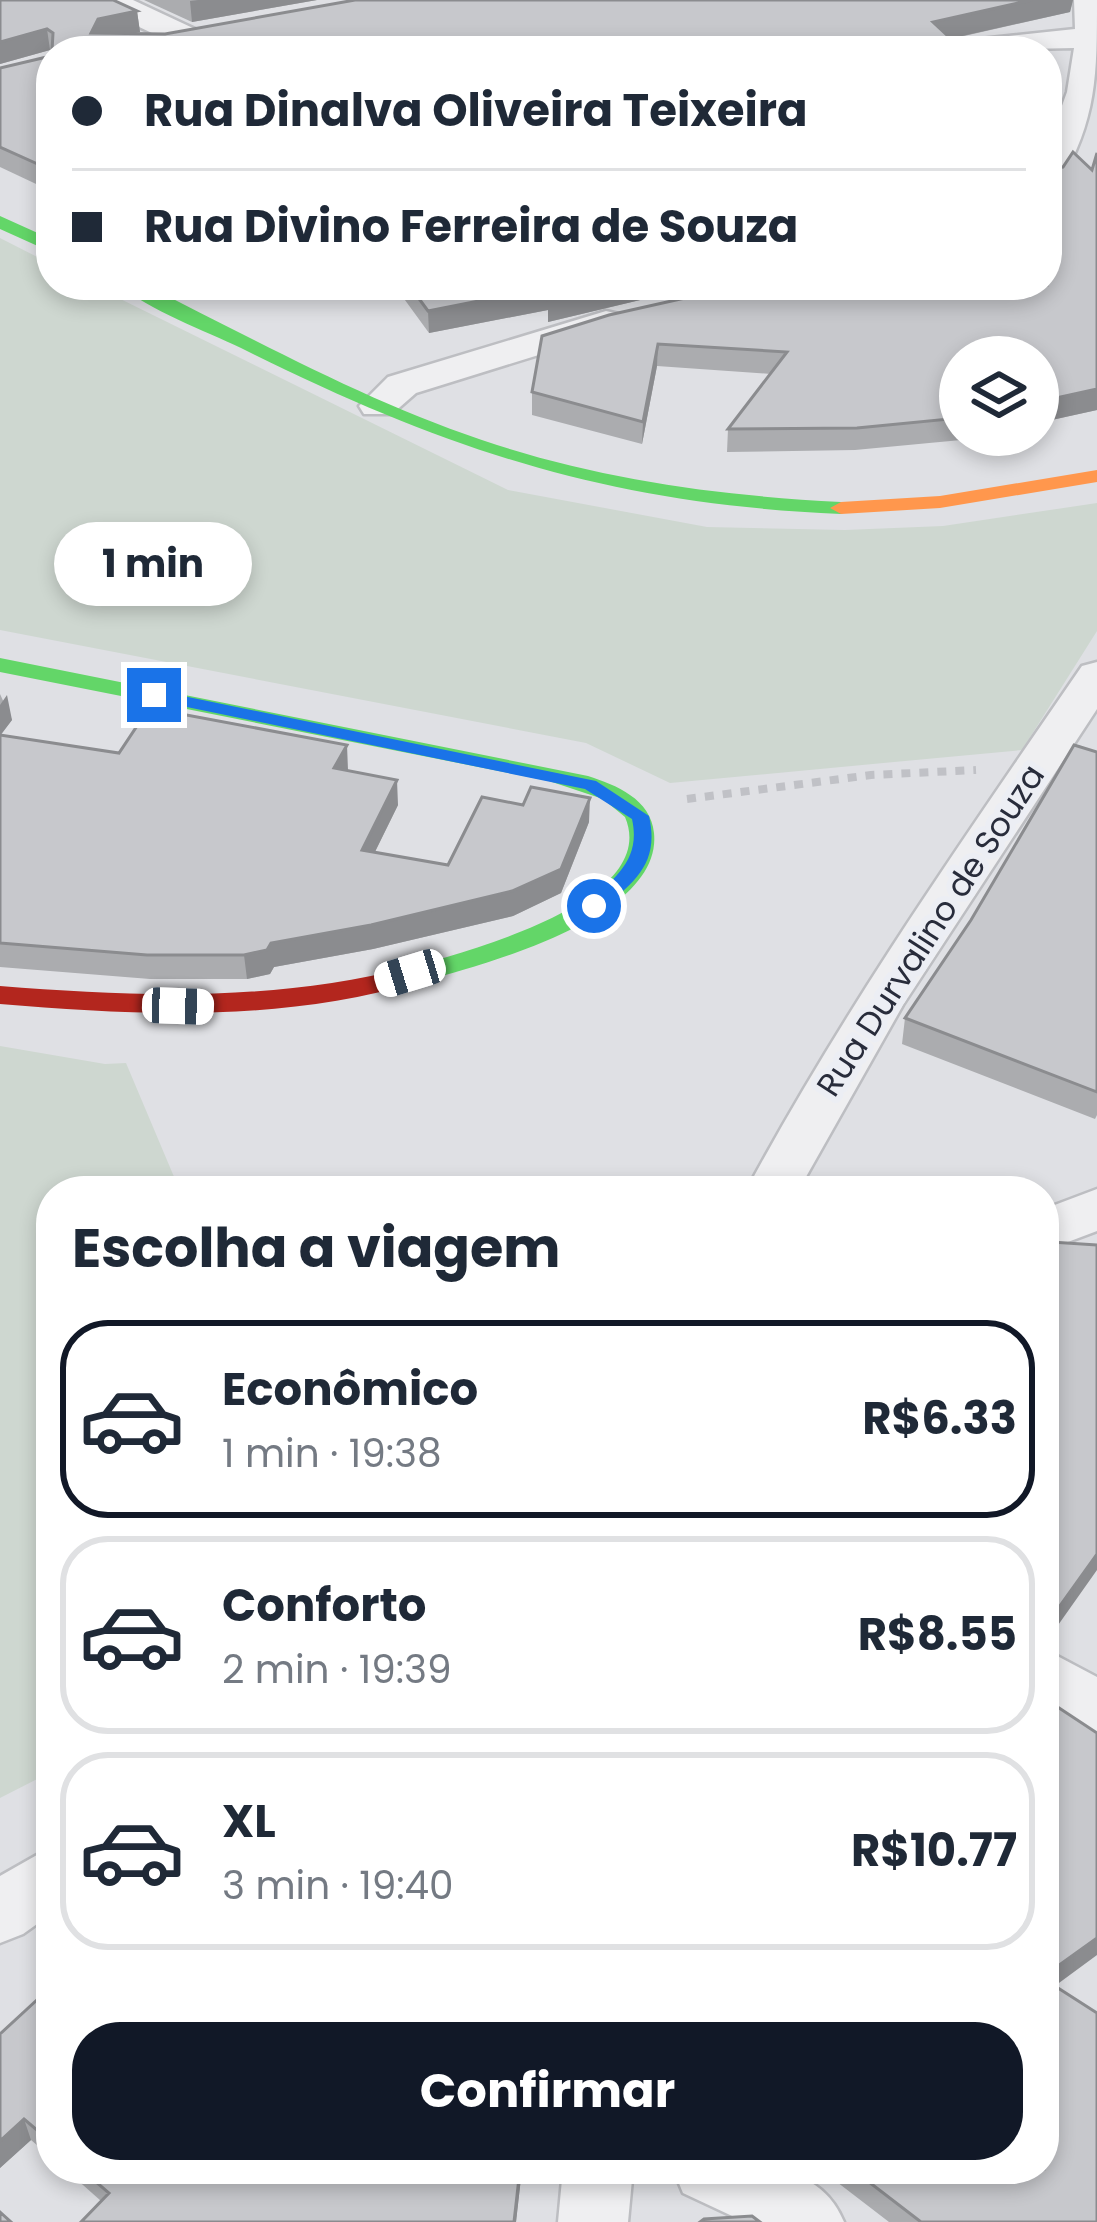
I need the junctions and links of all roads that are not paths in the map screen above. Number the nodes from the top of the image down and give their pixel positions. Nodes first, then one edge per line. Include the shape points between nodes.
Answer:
1 (108, 0) edge
2 (1090, 0) edge
3 (224, 29) edge
4 (184, 36) joint
5 (1092, 38) junction
6 (1062, 39) edge
7 (1062, 155) edge
8 (0, 193) edge
9 (36, 210) edge
10 (0, 222) edge
11 (36, 239) edge
12 (167, 300) edge
13 (640, 314) edge
14 (387, 389) junction
15 (1097, 453) edge
16 (1097, 476) edge
17 (0, 665) edge
18 (1097, 676) edge
19 (0, 995) edge
20 (780, 1176) edge
21 (1097, 1209) edge
22 (1059, 1225) edge
23 (1059, 1685) edge
24 (1097, 1709) edge
25 (36, 1888) edge
26 (0, 1913) edge
27 (597, 2184) edge
28 (746, 2184) edge
29 (593, 2222) edge
30 (809, 2222) edge

1 - 4 street
2 - 5 street
3 - 4 street
5 - 6 street
5 - 7 street via 1088,90
8 - 9 main road
10 - 11 main road
12 - 14 main road
13 - 14 street
14 - 15 main road via 574,454 756,485 958,478
14 - 16 main road via 490,449 702,498 916,505
17 - 19 main road via 549,773 590,784 640,816 644,834 635,872 594,906 338,995 220,1008
18 - 20 street, Rua Durvalino de Souza via 826,1084
21 - 22 street
23 - 24 street
25 - 26 street
27 - 29 street
28 - 30 street

